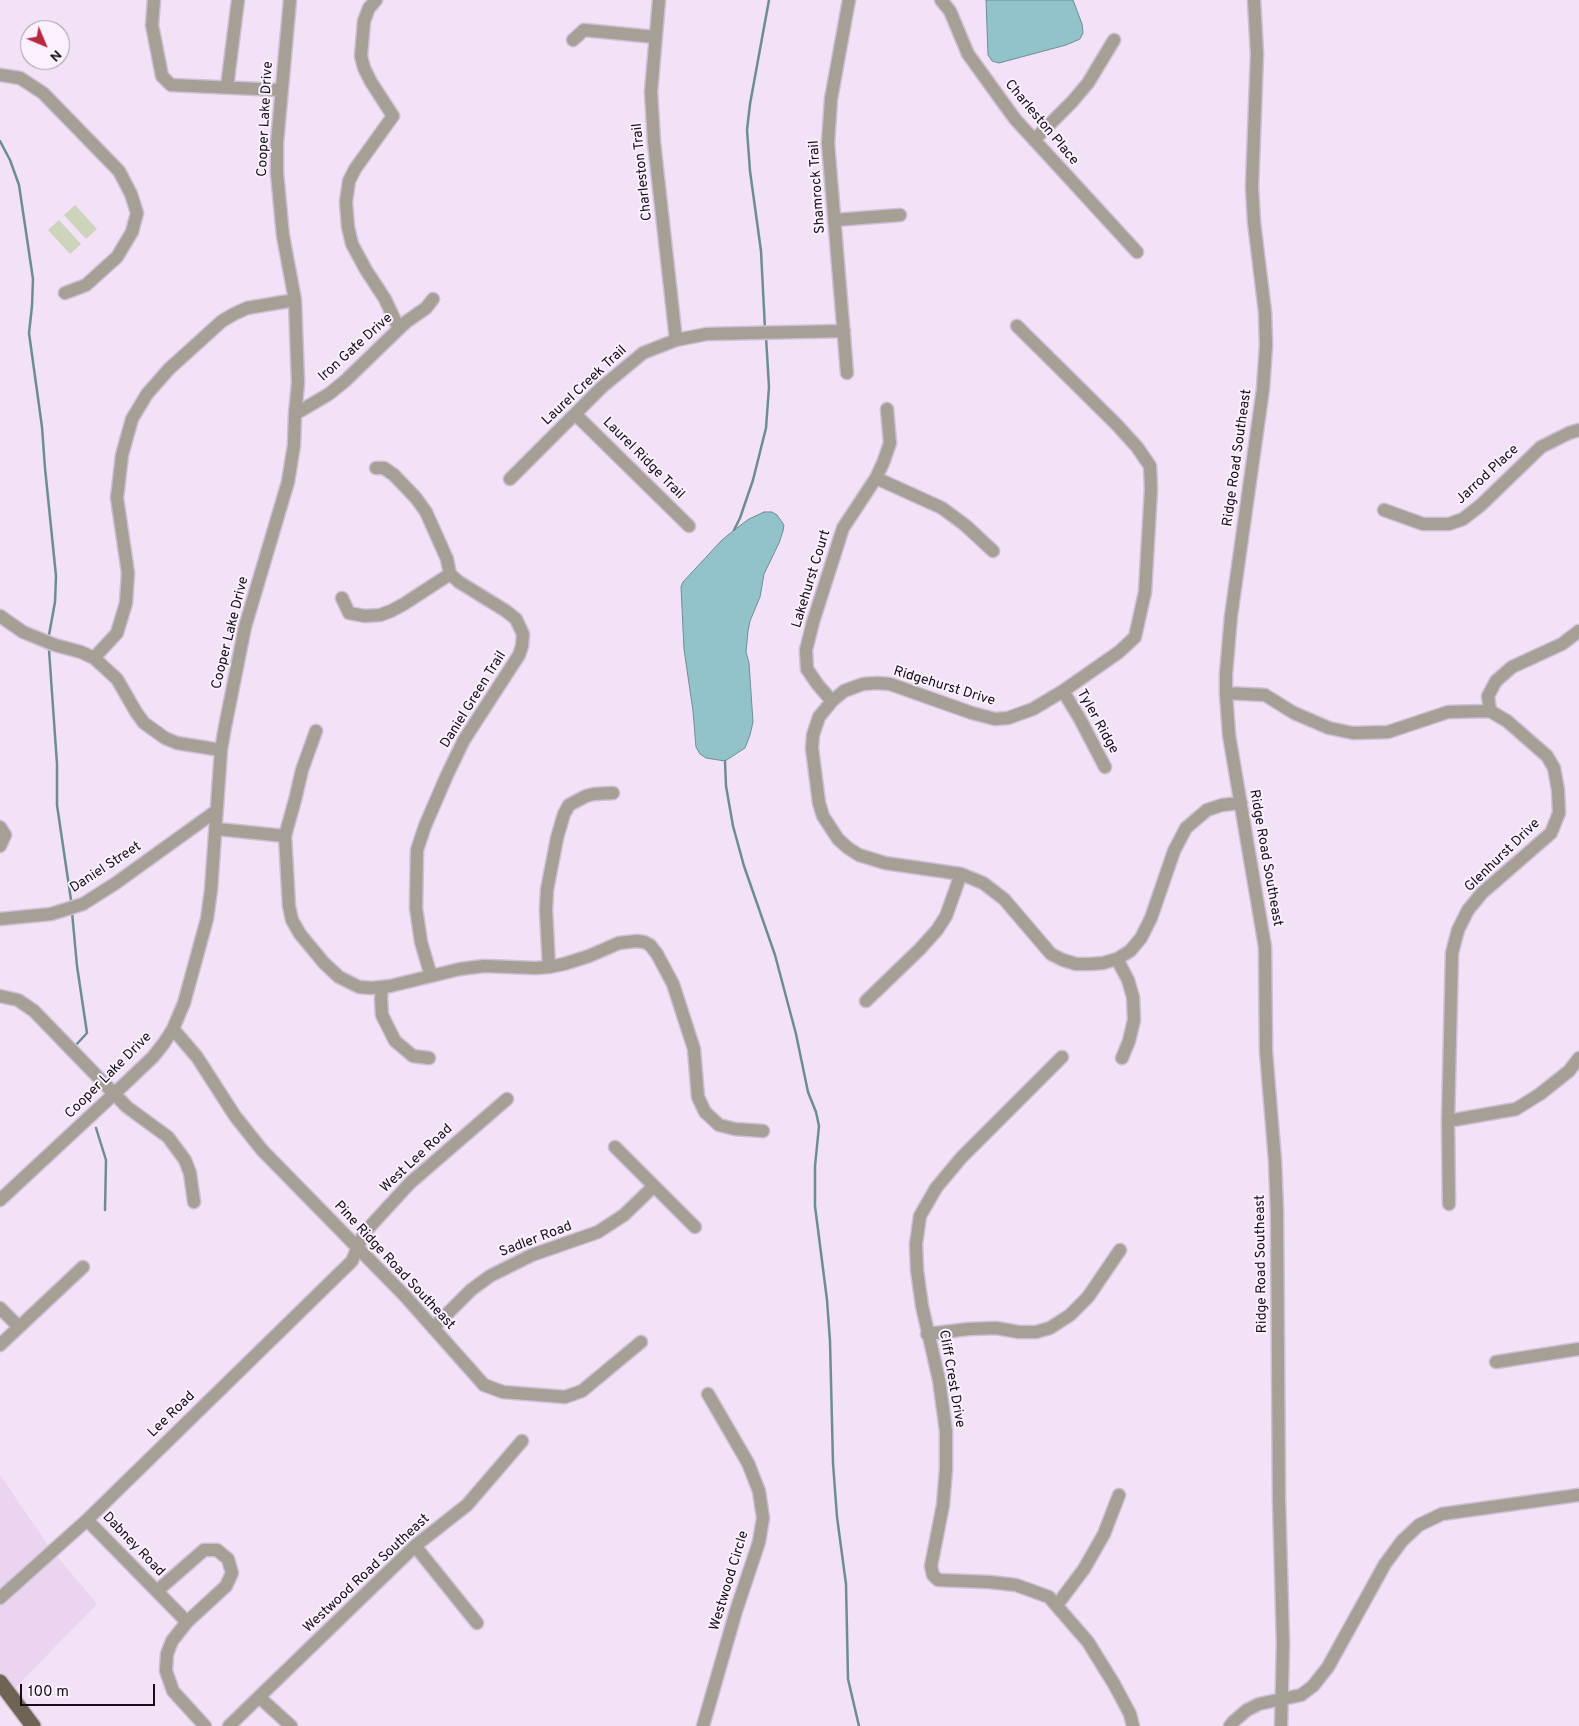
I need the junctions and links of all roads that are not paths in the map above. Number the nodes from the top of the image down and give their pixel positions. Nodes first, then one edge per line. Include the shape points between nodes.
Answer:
1 (154, 0) edge
2 (238, 0) edge
3 (290, 0) edge
4 (376, 0) edge
5 (660, 0) edge
6 (849, 0) edge
7 (941, 0) edge
8 (1254, 0) edge
9 (655, 37) junction
10 (573, 40) dead end
11 (1114, 40) dead end
12 (0, 74) edge
13 (227, 88) junction
14 (281, 90) junction
15 (1034, 140) junction
16 (900, 215) dead end
17 (835, 220) junction
18 (1136, 252) dead end
19 (65, 293) dead end
20 (433, 299) dead end
21 (294, 300) junction
22 (1017, 326) dead end
23 (399, 329) junction
24 (844, 331) junction
25 (676, 340) junction
26 (847, 373) dead end
27 (887, 409) dead end
28 (295, 414) junction
29 (575, 414) junction
30 (1579, 430) edge
31 (376, 468) dead end
32 (876, 478) junction
33 (510, 479) dead end
34 (1384, 510) dead end
35 (689, 526) dead end
36 (993, 551) dead end
37 (450, 574) junction
38 (342, 598) dead end
39 (0, 616) edge
40 (1579, 631) edge
41 (94, 658) junction
42 (1063, 691) junction
43 (1226, 693) junction
44 (832, 700) junction
45 (1490, 711) junction
46 (316, 731) dead end
47 (222, 750) junction
48 (1105, 767) dead end
49 (613, 793) dead end
50 (1240, 803) junction
51 (216, 811) junction
52 (0, 827) edge
53 (217, 829) junction
54 (285, 836) junction
55 (0, 846) edge
56 (962, 874) junction
57 (0, 919) edge
58 (1117, 959) junction
59 (550, 967) junction
60 (431, 976) junction
61 (382, 987) junction
62 (0, 996) edge
63 (866, 1001) dead end
64 (173, 1029) junction
65 (1062, 1057) dead end
66 (429, 1058) dead end
67 (1122, 1058) dead end
68 (1579, 1058) edge
69 (114, 1094) junction
70 (507, 1099) dead end
71 (1448, 1121) junction
72 (763, 1131) dead end
73 (614, 1147) dead end
74 (654, 1186) junction
75 (0, 1200) edge
76 (194, 1202) dead end
77 (1449, 1204) dead end
78 (695, 1227) dead end
79 (357, 1248) junction
80 (1120, 1250) dead end
81 (83, 1267) dead end
82 (0, 1308) edge
83 (19, 1327) junction
84 (432, 1328) junction
85 (928, 1334) junction
86 (640, 1342) dead end
87 (0, 1345) edge
88 (1579, 1349) edge
89 (1496, 1362) dead end
90 (708, 1394) dead end
91 (522, 1441) dead end
92 (1119, 1495) dead end
93 (1579, 1496) edge
94 (87, 1520) junction
95 (415, 1546) junction
96 (157, 1592) junction
97 (0, 1598) edge
98 (1057, 1605) junction
99 (188, 1622) junction
100 (477, 1622) dead end
101 (0, 1682) edge
102 (259, 1697) junction
103 (1282, 1699) junction
104 (33, 1726) edge
105 (206, 1726) edge
106 (229, 1726) edge
107 (291, 1726) edge
108 (703, 1726) edge
109 (1133, 1726) edge
110 (1230, 1726) edge
111 (1281, 1726) edge

1 - 13 street via 152,25 165,80 171,84
2 - 13 street
3 - 14 street, Cooper Lake Drive
4 - 23 street via 364,21 361,56 364,68 393,116 355,169 349,181 346,202 352,244 385,298
5 - 9 street, Charleston Trail
6 - 17 street, Shamrock Trail via 830,108 828,142
7 - 15 street, Charleston Place via 950,11 968,54
8 - 43 street, Ridge Road Southeast via 1257,54 1252,196 1265,312 1266,362 1231,616
9 - 10 street via 584,30
9 - 25 street, Charleston Trail via 651,92 654,142
11 - 15 street via 1088,83
12 - 19 street via 20,78 43,93 119,171 142,214 117,257 86,285
13 - 14 street
14 - 21 street, Cooper Lake Drive via 278,194
15 - 18 street, Charleston Place
16 - 17 street
17 - 24 street, Shamrock Trail
20 - 23 street, Iron Gate Drive
21 - 28 street, Cooper Lake Drive via 298,383
21 - 41 street via 247,308 222,321 169,369 147,394 132,419 122,455 117,498 128,573 126,603 117,633
22 - 42 street, Ridgehurst Drive via 1137,446 1150,466 1145,592 1135,637
23 - 28 street, Iron Gate Drive via 328,394
24 - 25 street, Laurel Creek Trail via 707,334
24 - 26 street, Shamrock Trail
25 - 29 street, Laurel Creek Trail via 643,353
27 - 32 street, Lakehurst Court via 890,443
28 - 47 street, Cooper Lake Drive via 288,482 245,627
29 - 33 street, Laurel Creek Trail
29 - 35 street, Laurel Ridge Trail
30 - 34 street, Jarrod Place via 1541,447 1463,519 1449,524 1423,524
31 - 37 street via 384,468 394,475 426,512 448,559
32 - 36 street via 942,508 965,524
32 - 44 street, Lakehurst Court via 843,528 806,650 807,669
37 - 38 street via 404,604 380,615 350,613
37 - 60 street, Daniel Green Trail via 506,611 516,620 523,634 519,655 464,740 417,850 416,908
39 - 41 street via 23,632
40 - 45 street via 1562,644 1512,667 1496,680 1488,696
41 - 47 street via 117,679 136,712 153,730 177,743
42 - 44 street, Ridgehurst Drive via 1021,714 995,719 890,684 863,684
42 - 48 street, Tyler Ridge
43 - 45 street via 1265,695 1294,713 1329,728 1353,733 1388,732 1448,712
43 - 50 street, Ridge Road Southeast
44 - 56 street, Ridgehurst Drive via 817,722 812,748 819,803 829,828 859,855 885,863
45 - 71 street, Glenhurst Drive via 1507,721 1548,756 1554,768 1559,813 1551,833 1482,893 1458,930 1452,953
46 - 54 street
47 - 51 street, Cooper Lake Drive
49 - 59 street via 586,796 570,805 564,814 547,890
50 - 58 street, Ridgehurst Drive via 1207,810 1186,828 1141,938 1130,951
50 - 103 street, Ridge Road Southeast via 1265,947 1266,1051 1276,1178
51 - 53 street, Cooper Lake Drive
51 - 57 street, Daniel Street via 83,904 51,914
52 - 55 street via 5,835
53 - 54 street
53 - 64 street, Cooper Lake Drive via 206,918 186,996
54 - 61 street via 289,906 300,934 339,978 359,987
56 - 58 street, Ridgehurst Drive via 983,883 999,895 1051,954 1076,964
56 - 63 street via 946,916 937,930
58 - 67 street via 1133,997 1134,1020
59 - 60 street via 484,966
59 - 72 street via 589,956 618,943 637,941 650,945 666,970 685,1019 694,1049 698,1097 705,1112 719,1125
60 - 61 street
61 - 66 street via 382,1014 395,1041 413,1056
62 - 69 street via 18,1000 34,1011
64 - 69 street, Cooper Lake Drive via 153,1056
64 - 79 street, Pine Ridge Road Southeast via 197,1057 235,1116 262,1150
65 - 85 street, Cliff Crest Drive via 961,1158 936,1188 920,1216 917,1270
68 - 71 street via 1540,1094 1516,1109
69 - 75 street, Cooper Lake Drive
69 - 76 street via 168,1137 178,1150 190,1173
70 - 79 street, West Lee Road via 410,1183 364,1233
71 - 77 street, Glenhurst Drive
73 - 74 street
74 - 78 street
74 - 84 street, Sadler Road via 624,1215 598,1232 532,1255 490,1276
79 - 84 street, Pine Ridge Road Southeast
79 - 94 street, Lee Road via 352,1261
80 - 85 street via 1088,1296 1070,1315 1050,1328 1036,1332 996,1328
81 - 83 street
82 - 83 street
83 - 87 street
84 - 86 street, Pine Ridge Road Southeast via 484,1385 503,1392 565,1397 582,1392
85 - 98 street, Cliff Crest Drive via 946,1431 943,1505 931,1566 933,1575 938,1580 1016,1585 1049,1597
88 - 89 street
90 - 108 street, Westwood Circle via 748,1463 759,1491 763,1518 760,1542 736,1611
91 - 95 street, Westwood Road Southeast via 467,1505
92 - 98 street via 1104,1534 1084,1569
93 - 103 street via 1442,1514 1419,1525 1385,1564 1321,1677 1301,1695
94 - 96 street, Dabney Road
94 - 97 street, Lee Road
95 - 100 street
95 - 102 street, Westwood Road Southeast
96 - 99 street, Dabney Road
96 - 99 street, Dabney Road via 204,1550 216,1550 228,1558 232,1573 226,1586
98 - 109 street, Cliff Crest Drive via 1088,1642 1114,1684
99 - 105 street, Dabney Road via 172,1641 166,1671 173,1691
101 - 104 main road
102 - 106 street, Westwood Road Southeast
102 - 107 street
103 - 110 street via 1247,1710
103 - 111 street, Ridge Road Southeast

